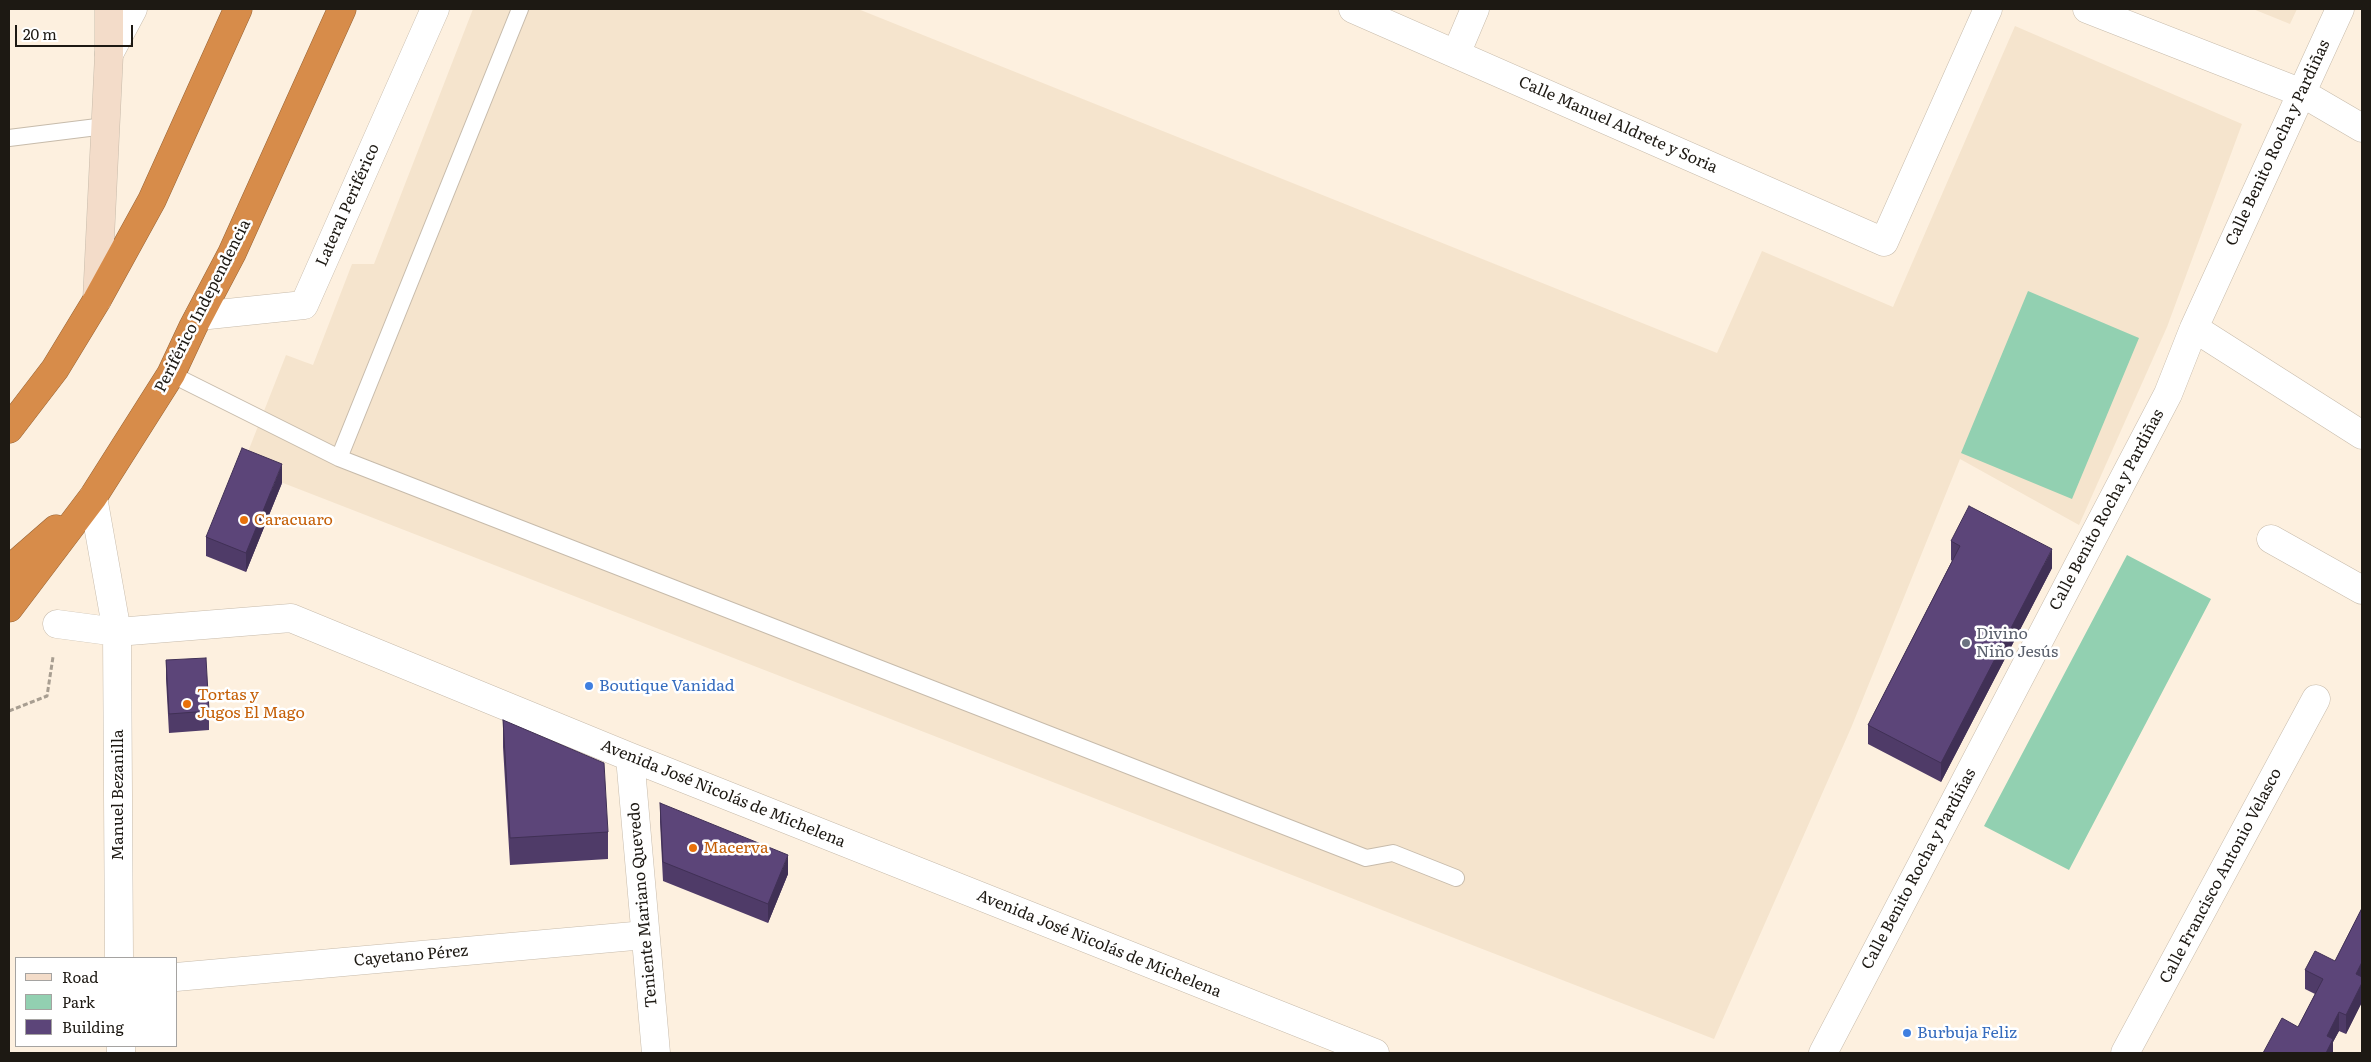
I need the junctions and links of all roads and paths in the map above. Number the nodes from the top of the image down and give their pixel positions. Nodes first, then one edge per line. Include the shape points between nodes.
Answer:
1 (109, 9) edge
2 (133, 9) edge
3 (238, 9) edge
4 (342, 9) edge
5 (435, 9) edge
6 (520, 9) edge
7 (1353, 9) edge
8 (1475, 9) edge
9 (1988, 9) edge
10 (2087, 9) edge
11 (2340, 9) edge
12 (108, 54) junction
13 (1456, 54) junction
14 (2302, 93) junction
15 (105, 126) junction
16 (2362, 128) edge
17 (9, 138) edge
18 (97, 300) junction
19 (199, 316) junction
20 (2194, 328) junction
21 (171, 374) junction
22 (9, 429) edge
23 (2362, 435) edge
24 (339, 458) junction
25 (93, 497) junction
26 (2271, 539) dead end
27 (19, 577) edge
28 (2362, 590) edge
29 (9, 608) edge
30 (57, 624) joint
31 (117, 632) junction
32 (2316, 699) dead end
33 (9, 711) edge
34 (630, 757) junction
35 (1456, 878) dead end
36 (645, 935) junction
37 (119, 957) edge
38 (178, 977) edge
39 (656, 1053) edge
40 (1375, 1053) edge
41 (1823, 1053) edge
42 (2125, 1053) edge

1 - 12 street
2 - 12 street
3 - 18 highway via 152,200
4 - 19 highway, Periférico Independencia via 232,253
5 - 19 street, Lateral Periférico via 304,305
6 - 24 lane
7 - 13 street, Calle Manuel Aldrete y Soria
8 - 13 street
9 - 13 street, Calle Manuel Aldrete y Soria via 1884,242
10 - 14 street
11 - 14 street, Calle Benito Rocha y Pardiñas
12 - 15 street
14 - 16 street
14 - 20 street, Calle Benito Rocha y Pardiñas
15 - 17 lane
15 - 18 street
18 - 22 highway via 55,369
19 - 21 highway, Periférico Independencia
20 - 23 street
20 - 41 street, Calle Benito Rocha y Pardiñas via 2168,394
21 - 24 lane
21 - 25 highway, Periférico Independencia
24 - 35 lane via 1366,858 1393,853
25 - 27 highway, Periférico Independencia
25 - 31 street, Manuel Bezanilla
26 - 28 street
27 - 29 highway, Periférico Independencia
30 - 31 street, Avenida José Nicolás de Michelena
30 - 33 path via 48,696
31 - 34 street, Avenida José Nicolás de Michelena via 292,618
31 - 37 street, Manuel Bezanilla
32 - 42 street, Calle Francisco Antonio Velasco
34 - 36 street, Teniente Mariano Quevedo
34 - 40 street, Avenida José Nicolás de Michelena
36 - 38 street, Cayetano Pérez
36 - 39 street, Teniente Mariano Quevedo

